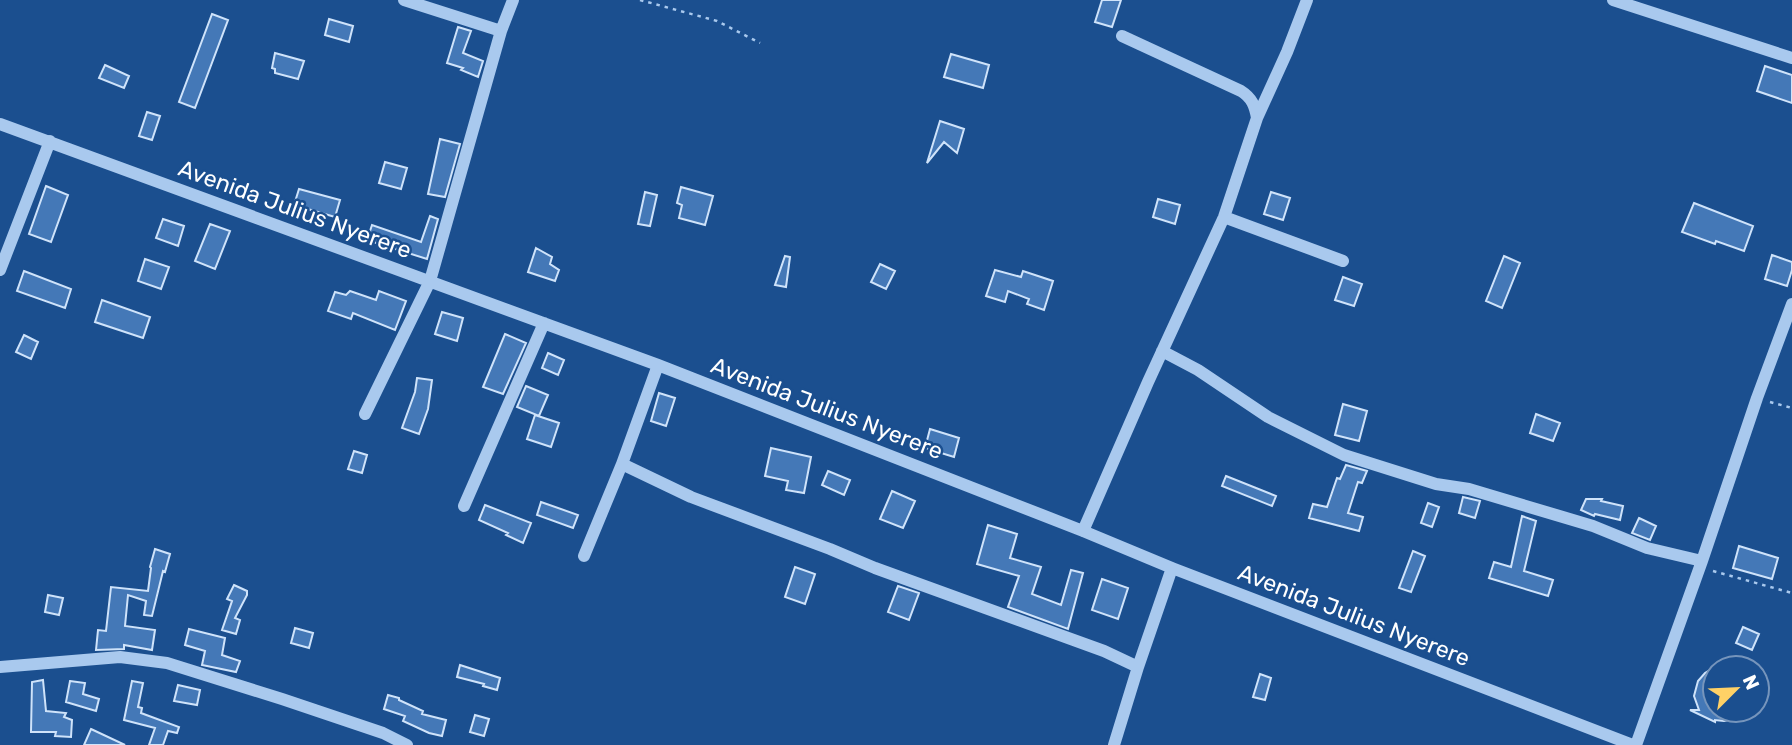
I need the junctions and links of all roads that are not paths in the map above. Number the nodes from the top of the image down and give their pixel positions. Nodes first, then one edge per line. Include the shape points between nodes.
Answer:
1 (404, 0) edge
2 (513, 0) edge
3 (1307, 0) edge
4 (1613, 0) edge
5 (501, 31) junction
6 (1122, 36) dead end
7 (1792, 58) edge
8 (1257, 118) junction
9 (0, 124) edge
10 (50, 141) junction
11 (1224, 217) junction
12 (1343, 261) dead end
13 (0, 270) edge
14 (430, 281) junction
15 (1792, 304) edge
16 (544, 323) junction
17 (1162, 351) junction
18 (659, 365) junction
19 (365, 414) dead end
20 (622, 464) junction
21 (464, 506) dead end
22 (1083, 531) junction
23 (584, 556) dead end
24 (1700, 564) junction
25 (1172, 568) junction
26 (0, 667) edge
27 (1138, 667) junction
28 (407, 745) edge
29 (1114, 745) edge
30 (1634, 745) edge

1 - 5 street
2 - 5 street
3 - 8 street
4 - 7 street
5 - 14 street
6 - 8 street via 1241,91 1249,96
8 - 11 street
9 - 10 street, Avenida Julius Nyerere
10 - 13 street
10 - 14 street, Avenida Julius Nyerere
11 - 12 street
11 - 17 street
14 - 16 street, Avenida Julius Nyerere
14 - 19 street
15 - 24 street
16 - 18 street, Avenida Julius Nyerere
16 - 21 street
17 - 22 street
17 - 24 street via 1268,417 1344,455 1593,526
18 - 20 street
18 - 22 street, Avenida Julius Nyerere
20 - 23 street
20 - 27 street via 691,497
22 - 25 street, Avenida Julius Nyerere
24 - 30 street
25 - 27 street
25 - 30 street, Avenida Julius Nyerere
26 - 28 street via 120,657 167,663 345,720
27 - 29 street

